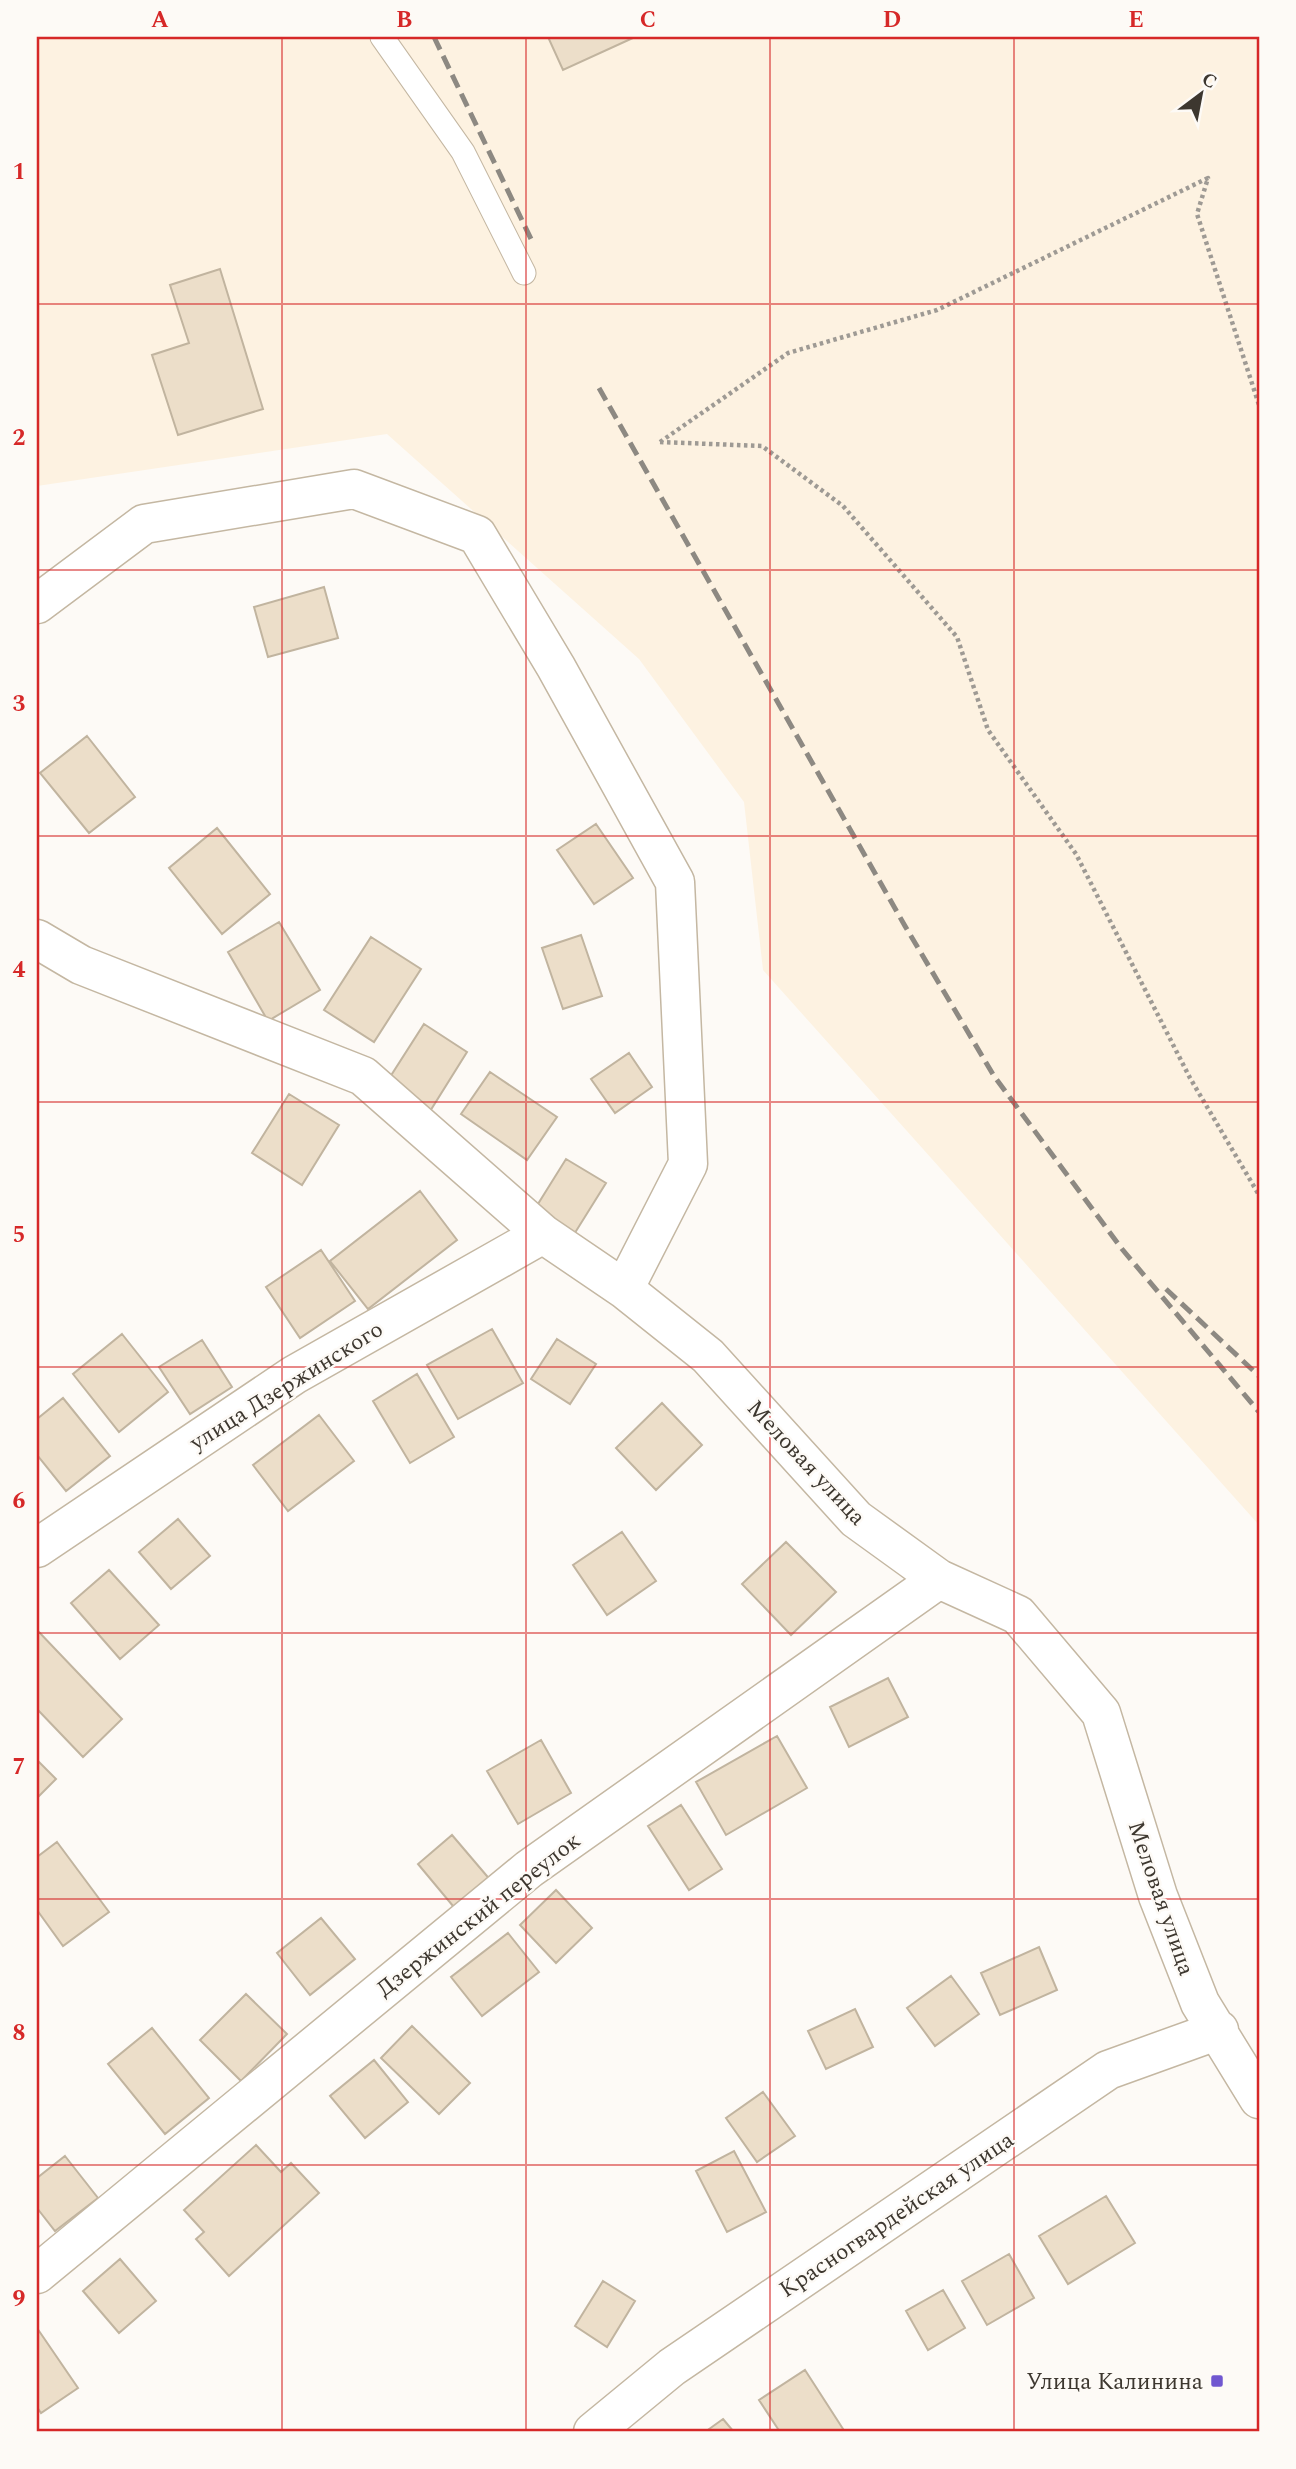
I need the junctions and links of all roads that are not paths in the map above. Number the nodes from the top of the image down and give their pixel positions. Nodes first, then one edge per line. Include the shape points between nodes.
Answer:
1 (382, 37) edge
2 (524, 273) dead end
3 (37, 604) edge
4 (37, 939) edge
5 (543, 1234) junction
6 (624, 1289) junction
7 (37, 1548) edge
8 (939, 1579) junction
9 (1219, 2030) junction
10 (1259, 2099) edge
11 (37, 2274) edge
12 (593, 2432) edge

1 - 2 lane via 463,152
3 - 6 street via 144,524 354,489 477,535 675,883 688,1164
4 - 5 street, Меловая улица via 81,965 363,1076
5 - 6 street, Меловая улица
5 - 7 street, улица Дзержинского via 294,1375
6 - 8 street, Меловая улица via 708,1356 856,1519
8 - 9 street, Меловая улица via 1018,1615 1101,1713 1158,1896 1200,2003
8 - 11 street, Дзержинский переулок via 529,1869
9 - 10 street, Меловая улица
9 - 12 street, Красногвардейская улица via 1108,2070 672,2367

